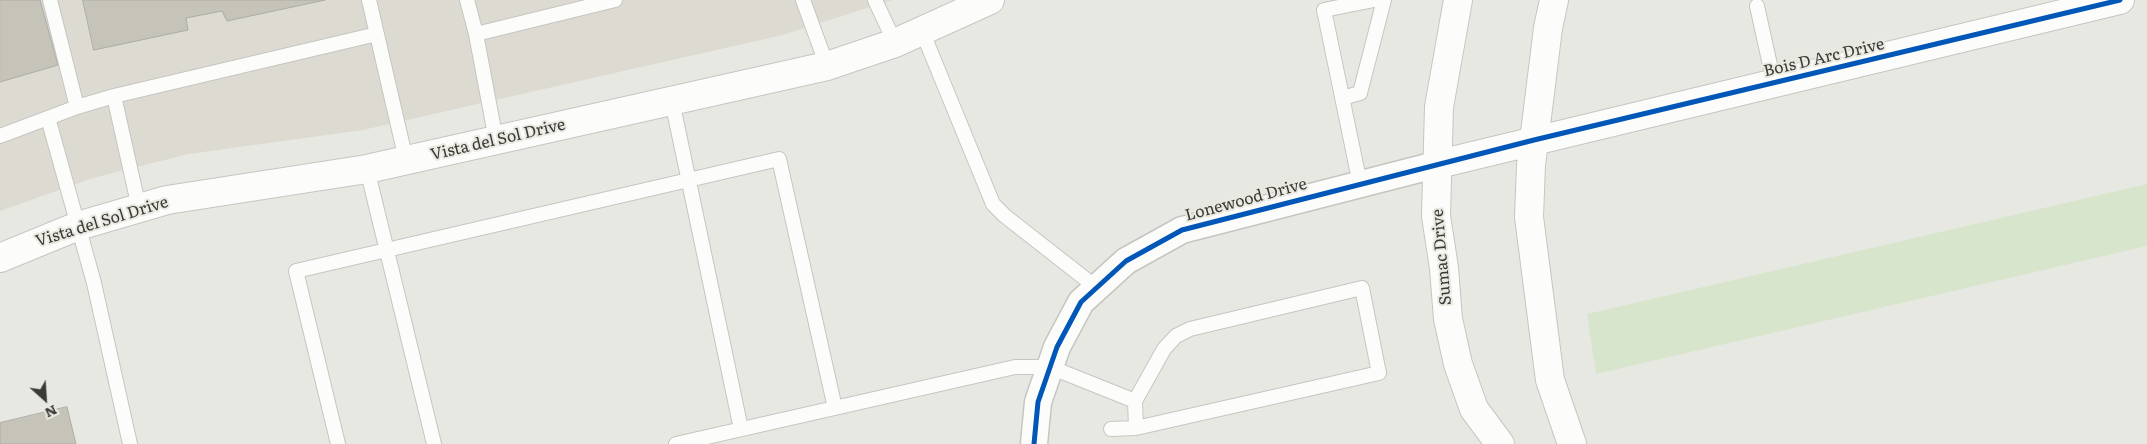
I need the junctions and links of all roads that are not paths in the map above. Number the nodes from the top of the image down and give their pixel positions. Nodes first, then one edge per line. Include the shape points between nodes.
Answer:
1 (50, 0) edge
2 (369, 0) edge
3 (467, 0) edge
4 (615, 0) edge
5 (803, 0) edge
6 (875, 0) edge
7 (990, 0) edge
8 (1374, 0) edge
9 (1384, 0) edge
10 (1458, 0) edge
11 (1538, 0) edge
12 (1554, 0) edge
13 (2120, 0) edge
14 (1757, 6) dead end
15 (922, 31) junction
16 (377, 34) junction
17 (476, 34) junction
18 (895, 43) junction
19 (826, 66) junction
20 (1542, 77) junction
21 (1774, 83) junction
22 (114, 96) junction
23 (1342, 98) junction
24 (672, 101) junction
25 (77, 107) junction
26 (48, 118) junction
27 (0, 136) edge
28 (496, 140) junction
29 (1534, 140) junction
30 (406, 160) junction
31 (1439, 164) junction
32 (367, 169) junction
33 (689, 180) junction
34 (1360, 184) junction
35 (139, 208) junction
36 (78, 226) junction
37 (387, 250) junction
38 (0, 258) edge
39 (1097, 288) junction
40 (1050, 367) junction
41 (1135, 401) junction
42 (835, 408) junction
43 (1136, 428) junction
44 (741, 429) junction
45 (1111, 429) dead end
46 (130, 444) edge
47 (338, 444) edge
48 (434, 444) edge
49 (676, 444) edge
50 (1034, 444) edge
51 (1500, 444) edge
52 (1572, 444) edge

1 - 25 lane
2 - 16 lane
3 - 17 lane
4 - 17 lane
5 - 19 lane
6 - 18 lane
7 - 15 street, Vista del Sol Drive
8 - 23 lane via 1324,10
9 - 23 lane via 1360,93
10 - 31 street, Sumac Drive via 1439,107
11 - 20 street
12 - 20 street
13 - 21 street, Bois D Arc Drive
14 - 21 lane
15 - 18 street, Vista del Sol Drive
15 - 39 lane via 994,204
16 - 22 lane
16 - 30 lane
17 - 28 lane
18 - 19 street, Vista del Sol Drive
19 - 24 street, Vista del Sol Drive
20 - 29 street
21 - 29 street, Bois D Arc Drive
22 - 25 lane
22 - 35 lane
23 - 34 lane
24 - 28 street, Vista del Sol Drive
24 - 33 lane
25 - 26 lane
26 - 27 lane
26 - 36 lane
28 - 30 street, Vista del Sol Drive
29 - 31 street, Bois D Arc Drive
29 - 52 street via 1530,217 1538,298 1550,380
30 - 32 street, Vista del Sol Drive
31 - 34 street, Lonewood Drive
31 - 51 street, Sumac Drive via 1436,216 1448,319 1458,364 1474,409
32 - 35 street, Vista del Sol Drive via 167,200
32 - 37 lane
33 - 37 lane
33 - 42 lane via 779,159
33 - 44 lane
34 - 39 street, Lonewood Drive via 1182,230 1126,261
35 - 36 street, Vista del Sol Drive
36 - 38 street, Vista del Sol Drive
36 - 46 lane
37 - 47 lane via 296,271
37 - 48 lane
39 - 40 street, Lonewood Drive via 1082,302 1056,347
40 - 41 lane
40 - 42 lane via 1015,367
40 - 50 street, Lonewood Drive via 1038,402
41 - 43 lane
41 - 43 lane via 1164,349 1176,336 1190,329 1362,288 1379,373
42 - 44 lane
43 - 45 lane
44 - 49 lane

